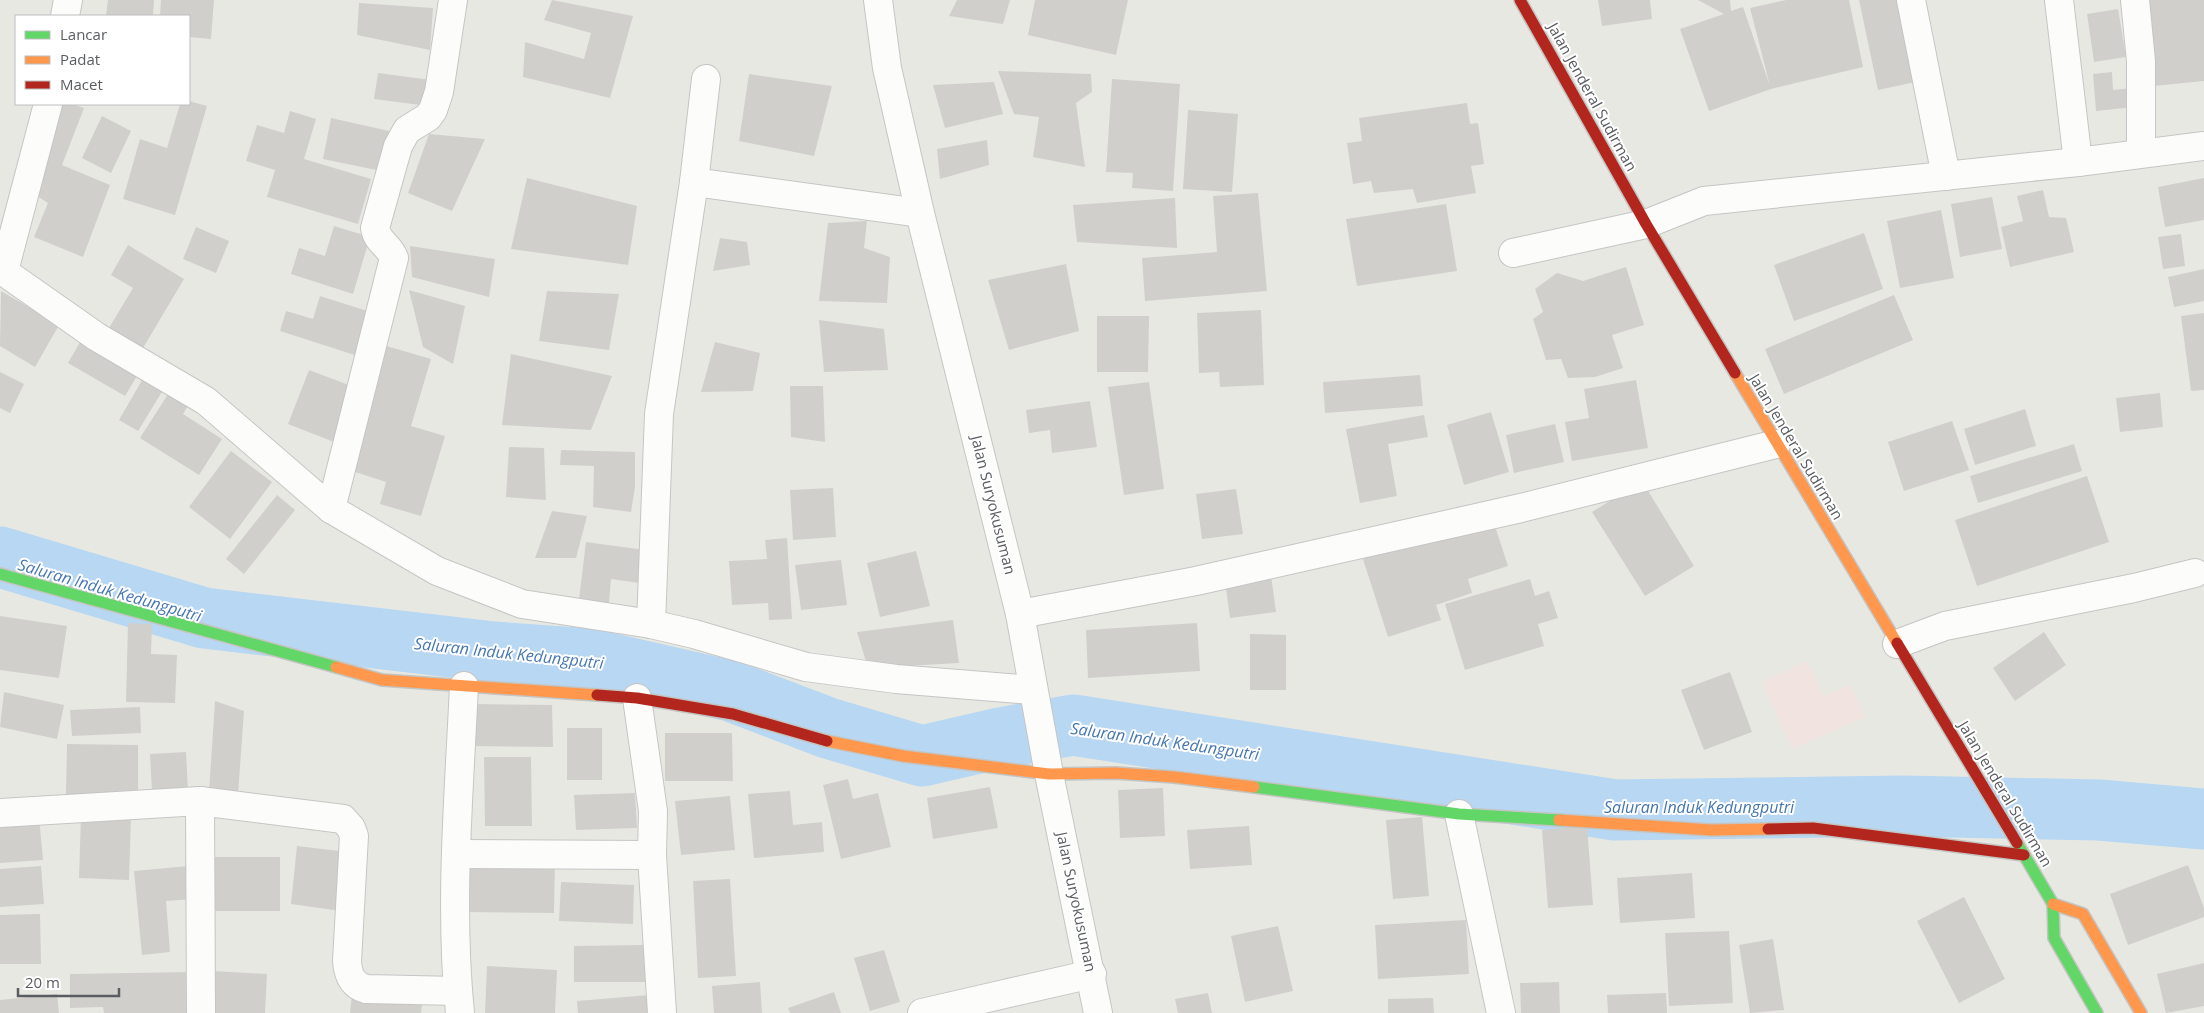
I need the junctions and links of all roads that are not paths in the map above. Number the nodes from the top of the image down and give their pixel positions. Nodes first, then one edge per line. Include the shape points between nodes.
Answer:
1 (68, 0) edge
2 (453, 0) edge
3 (878, 0) edge
4 (1520, 0) edge
5 (1911, 0) edge
6 (2059, 0) edge
7 (2135, 0) edge
8 (65, 15) edge
9 (706, 79) dead end
10 (48, 105) edge
11 (2204, 146) edge
12 (2141, 153) junction
13 (2078, 162) junction
14 (1946, 176) junction
15 (694, 182) junction
16 (920, 213) junction
17 (1646, 224) junction
18 (1513, 253) dead end
19 (2, 270) edge
20 (1776, 444) junction
21 (331, 509) junction
22 (2195, 573) dead end
23 (0, 574) edge
24 (1020, 614) junction
25 (651, 624) junction
26 (1897, 644) junction
27 (464, 686) junction
28 (1032, 690) junction
29 (637, 698) junction
30 (1048, 765) junction
31 (200, 801) junction
32 (0, 813) edge
33 (1459, 814) junction
34 (457, 854) junction
35 (652, 855) junction
36 (2024, 855) junction
37 (2053, 904) junction
38 (1092, 974) junction
39 (459, 1002) edge
40 (201, 1013) edge
41 (662, 1013) edge
42 (922, 1013) edge
43 (1098, 1013) edge
44 (1501, 1013) edge
45 (2097, 1013) edge
46 (2141, 1013) edge

1 - 8 street
2 - 21 street via 439,92 433,110 407,130 398,146 375,228 380,242 390,248 394,258
3 - 16 street, Jalan Suryokusuman via 887,68
4 - 17 street, Jalan Jenderal Sudirman
5 - 14 street
6 - 13 street
7 - 12 street via 2141,61
9 - 15 street
10 - 19 street
11 - 12 street
12 - 13 street
13 - 14 street
14 - 17 street via 1704,201
15 - 16 street
15 - 25 street via 659,414
16 - 24 street, Jalan Suryokusuman
17 - 18 street
17 - 20 street, Jalan Jenderal Sudirman
19 - 21 street via 97,337 206,400
20 - 24 street via 1522,508 1196,580
20 - 26 street, Jalan Jenderal Sudirman
21 - 25 street via 437,571 522,604
22 - 26 street via 1945,626
23 - 27 street via 382,680
24 - 28 street, Jalan Suryokusuman
25 - 28 street via 806,668 896,680
26 - 36 street, Jalan Jenderal Sudirman
27 - 29 street
27 - 34 street
28 - 30 street, Jalan Suryokusuman
29 - 30 street via 733,714 808,737 903,756
29 - 35 street via 653,811
30 - 33 street via 1174,777
30 - 38 street, Jalan Suryokusuman
31 - 32 street
31 - 39 street via 343,819 354,836 347,962 351,979 366,989
31 - 40 street
33 - 36 street via 1710,830 1813,828
33 - 44 street
34 - 35 street
34 - 39 street
35 - 41 street
36 - 37 street, Jalan Jenderal Sudirman
37 - 45 street, Jalan Jenderal Sudirman via 2054,938
37 - 46 street via 2083,914
38 - 42 street
38 - 43 street, Jalan Suryokusuman

